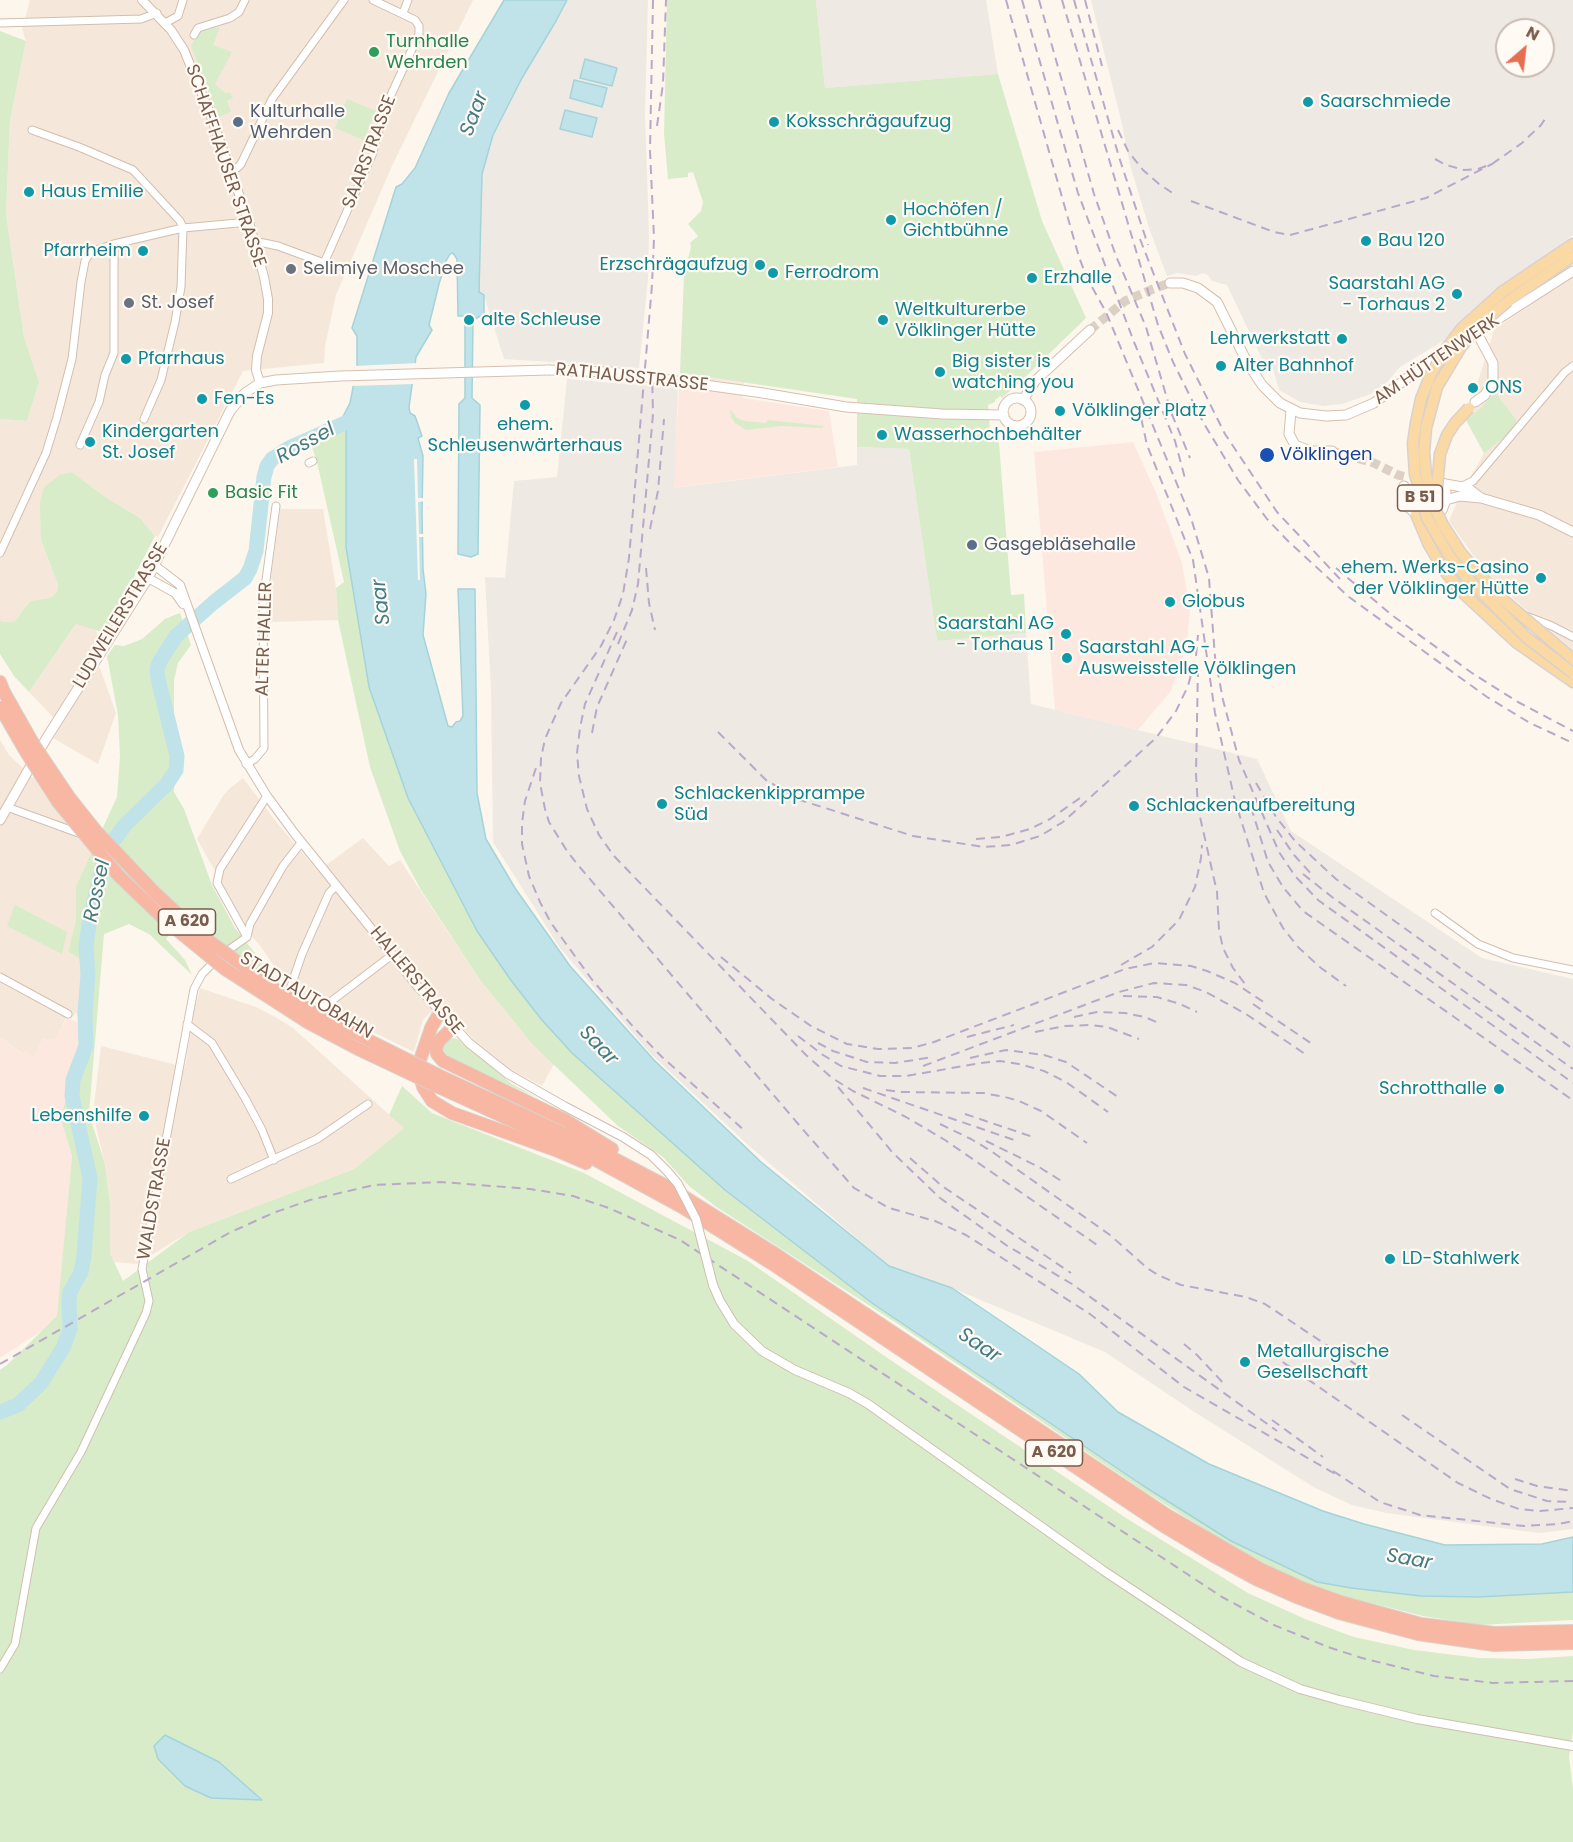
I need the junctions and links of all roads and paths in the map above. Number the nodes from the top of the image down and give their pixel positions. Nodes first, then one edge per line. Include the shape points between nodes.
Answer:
1 (142, 0) edge
2 (183, 0) edge
3 (245, 0) edge
4 (344, 0) edge
5 (373, 0) edge
6 (408, 0) edge
7 (403, 13) junction
8 (156, 14) junction
9 (3, 23) edge
10 (165, 23) junction
11 (194, 35) dead end
12 (32, 130) dead end
13 (231, 171) junction
14 (249, 222) junction
15 (183, 228) junction
16 (254, 241) junction
17 (114, 244) junction
18 (1573, 244) edge
19 (1573, 256) edge
20 (1573, 271) edge
21 (1170, 283) tunnel mouth
22 (1505, 296) junction
23 (1090, 330) tunnel mouth
24 (1477, 333) junction
25 (1573, 366) edge
26 (260, 383) junction
27 (1023, 400) junction
28 (1472, 405) joint
29 (1291, 410) junction
30 (1004, 415) junction
31 (144, 419) dead end
32 (80, 445) dead end
33 (1332, 451) tunnel mouth
34 (1418, 479) junction
35 (1441, 483) junction
36 (1406, 485) junction
37 (1462, 486) junction
38 (1481, 498) junction
39 (1446, 500) junction
40 (276, 506) dead end
41 (1438, 511) junction
42 (1416, 514) junction
43 (1573, 532) edge
44 (0, 553) edge
45 (154, 565) junction
46 (148, 578) junction
47 (187, 609) junction
48 (1573, 637) edge
49 (1573, 659) edge
50 (1573, 673) edge
51 (1573, 682) edge
52 (2, 687) edge
53 (0, 706) edge
54 (246, 764) junction
55 (267, 796) junction
56 (7, 807) junction
57 (0, 820) edge
58 (95, 838) dead end
59 (301, 843) junction
60 (336, 886) junction
61 (1435, 913) dead end
62 (247, 936) junction
63 (392, 955) junction
64 (1573, 970) edge
65 (0, 977) edge
66 (440, 1012) junction
67 (68, 1014) dead end
68 (187, 1024) junction
69 (453, 1027) junction
70 (436, 1080) junction
71 (368, 1104) dead end
72 (274, 1160) junction
73 (231, 1179) dead end
74 (664, 1191) junction
75 (729, 1231) junction
76 (1404, 1625) junction
77 (1573, 1631) edge
78 (1573, 1643) edge
79 (0, 1669) edge
80 (1573, 1746) edge

1 - 8 street, SCHAFFHAUSER STRASSE
2 - 10 street via 178,16
3 - 11 street via 239,12 198,28
4 - 13 street via 272,99 241,164
5 - 7 street
6 - 7 street
7 - 16 street, SAARSTRASSE via 420,26 419,34 385,108 372,155 324,264
8 - 9 street via 141,19
8 - 10 street, SCHAFFHAUSER STRASSE
10 - 13 street, SCHAFFHAUSER STRASSE via 184,50
12 - 15 street via 133,170
13 - 14 street, SCHAFFHAUSER STRASSE
14 - 15 street
14 - 16 street, SCHAFFHAUSER STRASSE
15 - 17 street
15 - 31 street via 181,287 175,322 161,381
16 - 26 street, SCHAFFHAUSER STRASSE via 268,313 257,356
17 - 32 street via 114,353
17 - 44 street via 94,251 85,261 72,359 57,417 46,453
18 - 22 main road, B 51
19 - 22 main road, B 51
20 - 24 main road, AM HÜTTENWERK
21 - 29 main road via 1198,288 1217,302 1246,362 1262,385
22 - 41 main road, B 51, bridge via 1461,347 1433,398 1424,452 1426,475
22 - 50 main road, B 51, bridge via 1462,328 1431,374 1416,423 1415,474 1427,518 1450,557 1526,637
23 - 27 main road via 1035,381
24 - 28 main road via 1490,356 1493,380 1485,395
24 - 29 main road, AM HÜTTENWERK via 1374,403 1346,415
25 - 37 street via 1473,482
26 - 30 main road, RATHAUSSTRASSE, bridge via 340,376 611,372 846,407
26 - 45 main road, LUDWEILERSTRASSE via 230,411
27 - 30 main road via 1008,402
27 - 30 main road via 1031,412 1026,423 1008,423
28 - 41 main road, bridge via 1447,435 1440,454
29 - 33 main road via 1289,434 1295,445 1311,451
34 - 35 main road via 1428,477
34 - 36 main road
34 - 36 main road
35 - 37 main road
35 - 39 main road
36 - 42 main road via 1407,503
37 - 38 main road
38 - 39 main road via 1460,496
38 - 43 main road via 1539,515
39 - 41 main road
40 - 54 street, ALTER HALLER via 263,602 264,748
41 - 42 main road via 1429,517
41 - 48 street via 1473,571 1488,586 1521,614
41 - 49 main road, B 51, bridge via 1461,553 1501,598
42 - 51 main road via 1444,570 1464,593 1517,643
45 - 46 main road, LUDWEILERSTRASSE
45 - 47 street, HALLERSTRASSE via 180,585
46 - 47 street, HALLERSTRASSE via 176,593
46 - 56 main road, LUDWEILERSTRASSE
47 - 54 street, HALLERSTRASSE
52 - 70 highway, A 620, bridge via 40,754 96,831 197,932 273,988
53 - 70 highway, STADTAUTOBAHN / A 620, bridge via 64,810 118,875 165,920 225,969 289,1010 360,1050
54 - 55 street, HALLERSTRASSE
55 - 59 street, HALLERSTRASSE
55 - 62 street via 220,869 218,884
56 - 57 main road, LUDWEILERSTRASSE
56 - 58 street
59 - 60 street, HALLERSTRASSE
59 - 62 street via 283,867
60 - 63 street, HALLERSTRASSE
60 - 63 street via 311,933 289,992 319,1009
61 - 64 street via 1478,944 1513,958
62 - 68 street, WALDSTRASSE via 202,974 194,989
63 - 66 street, HALLERSTRASSE
65 - 67 street
66 - 69 street, HALLERSTRASSE
66 - 74 highway, A 620 via 419,1063 423,1087 432,1101 452,1113
68 - 72 street via 212,1043 246,1098
68 - 79 street, WALDSTRASSE via 142,1269 149,1301 146,1313 81,1452 36,1528 15,1644
69 - 74 highway via 436,1048 443,1061 565,1120 626,1158
69 - 80 street, HALLERSTRASSE, bridge via 508,1074 623,1137 668,1170 696,1219 713,1285 723,1307 734,1324 762,1351 868,1404 1104,1571 1241,1662 1300,1689 1339,1700 1417,1719
70 - 74 highway, STADTAUTOBAHN / A 620
71 - 72 street via 317,1139
72 - 73 street
74 - 75 highway, A 620
74 - 75 highway, STADTAUTOBAHN / A 620 via 682,1207
75 - 76 highway, A 620 via 1219,1546 1302,1588
76 - 77 highway, A 620 via 1494,1633
76 - 78 highway, A 620 via 1494,1645

